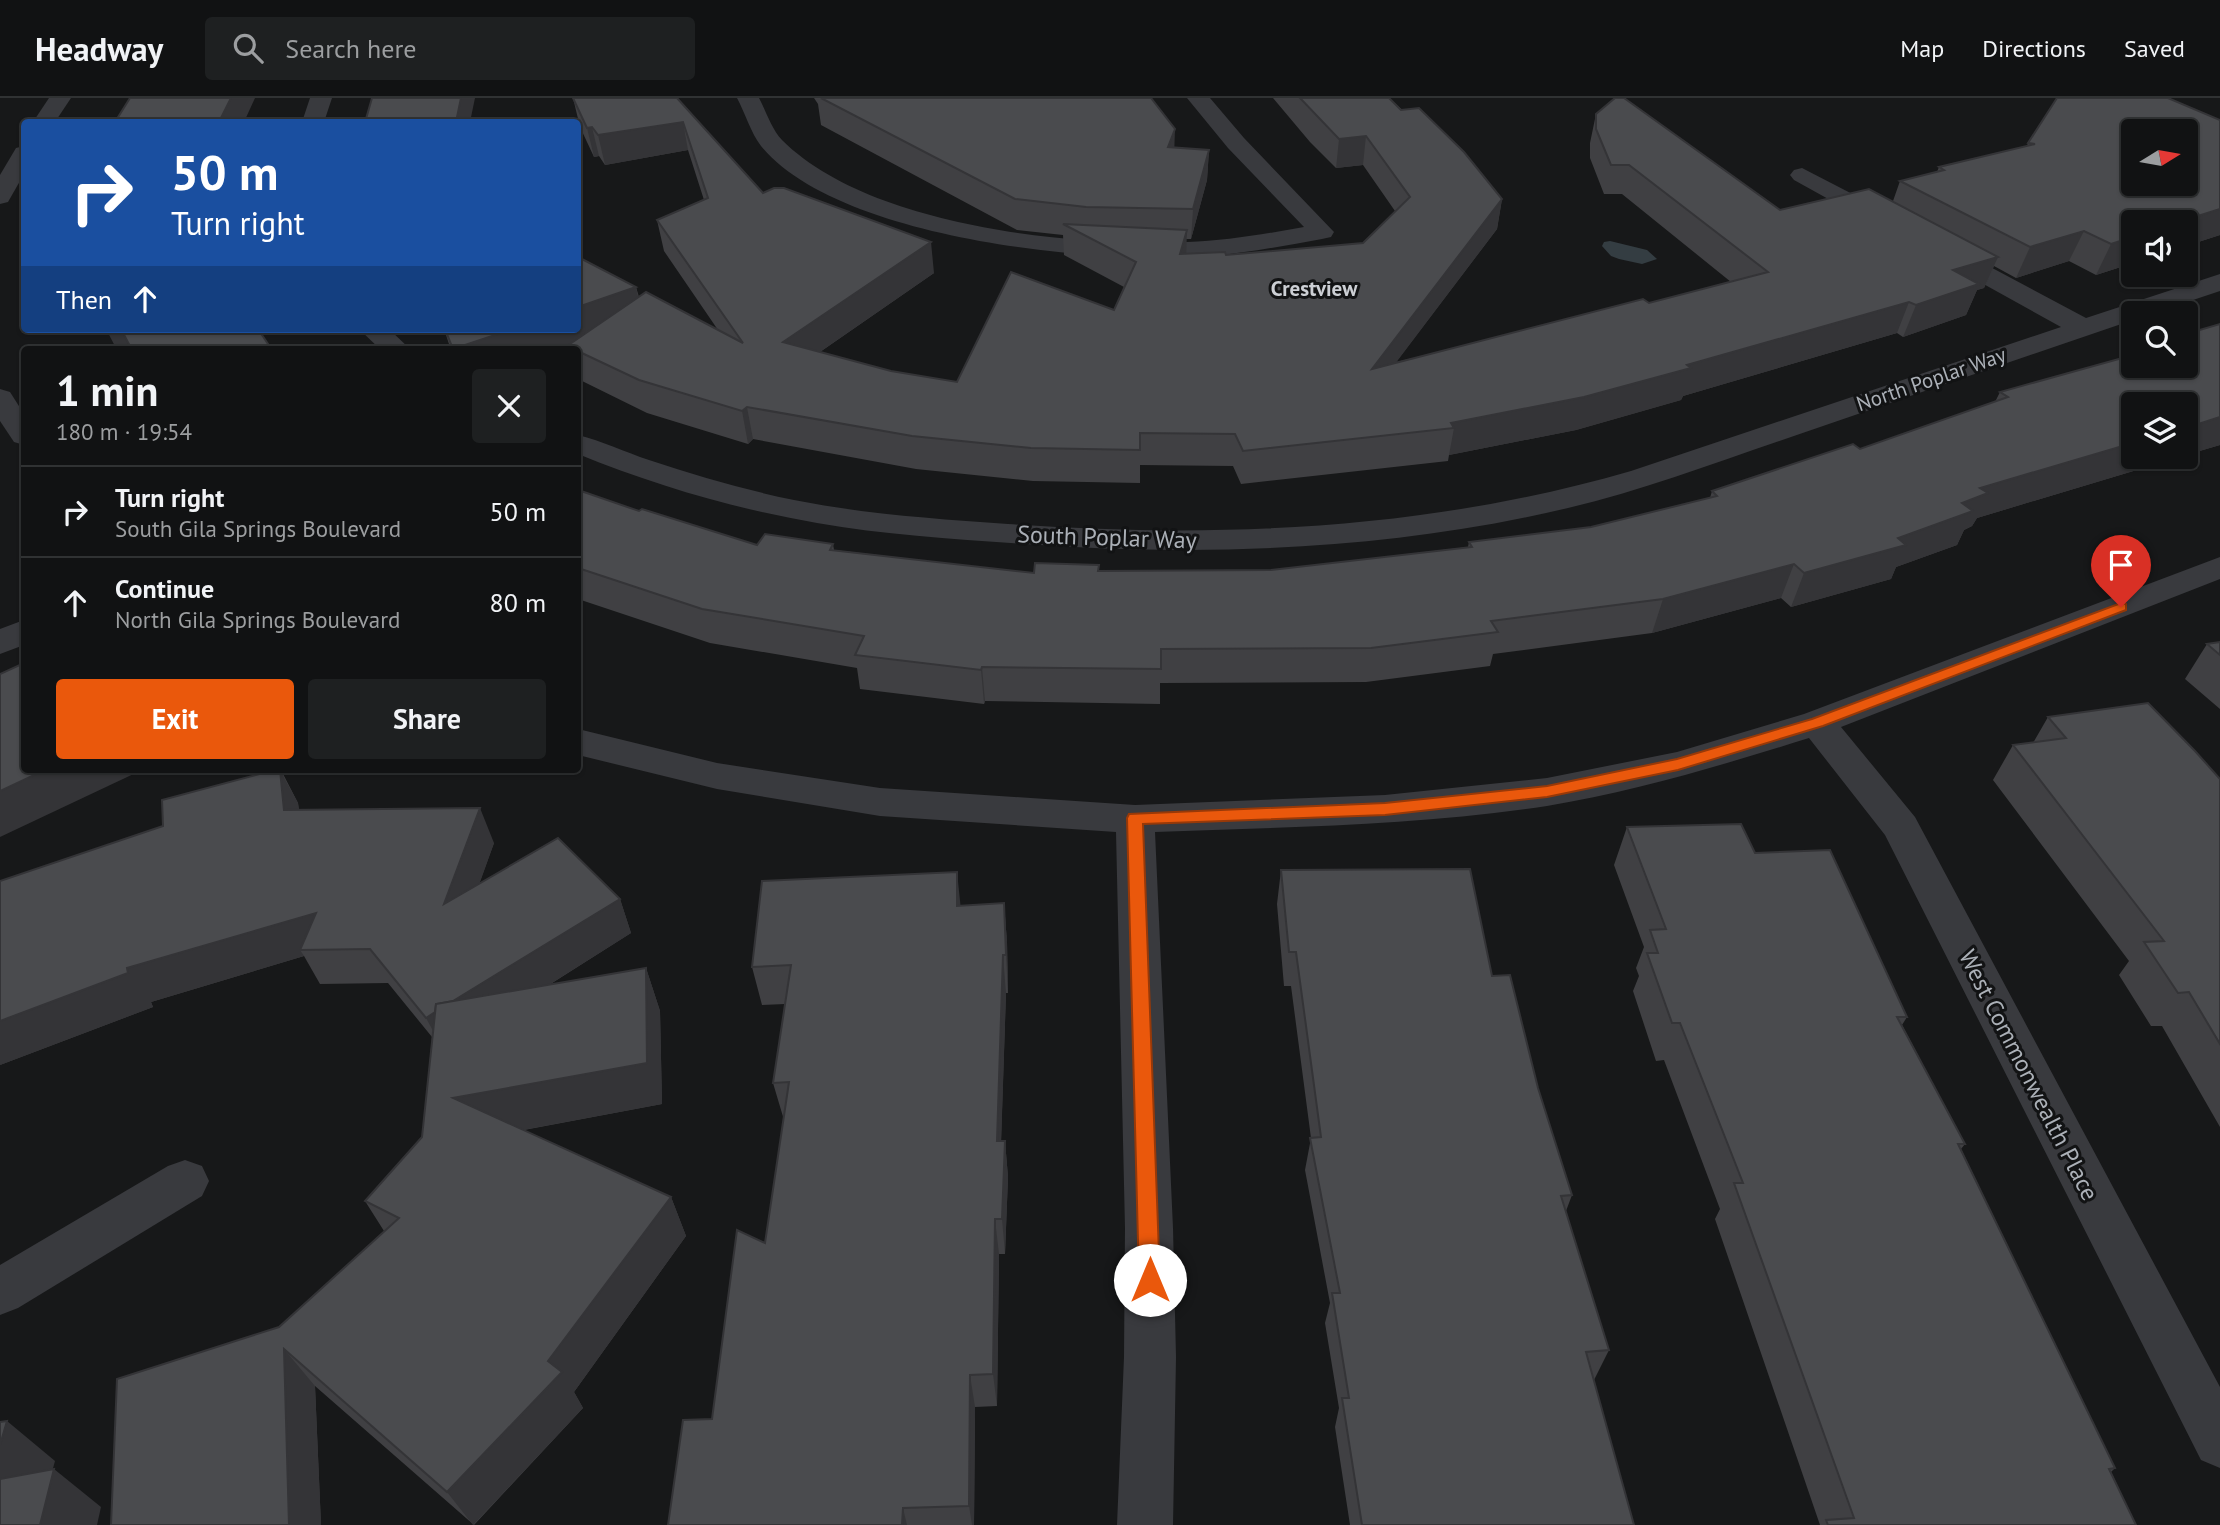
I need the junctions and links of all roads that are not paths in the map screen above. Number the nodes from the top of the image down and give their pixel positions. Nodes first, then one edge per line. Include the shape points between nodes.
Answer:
1 (60, 98) edge
2 (321, 98) edge
3 (748, 98) edge
4 (1198, 98) edge
5 (46, 119) edge
6 (314, 119) edge
7 (21, 158) edge
8 (1802, 175) dead end
9 (0, 197) edge
10 (2220, 282) edge
11 (2082, 327) junction
12 (378, 333) edge
13 (392, 346) edge
14 (0, 398) edge
15 (21, 431) edge
16 (581, 445) edge
17 (1642, 477) joint
18 (2220, 567) edge
19 (21, 632) edge
20 (0, 643) edge
21 (1817, 723) junction
22 (581, 743) edge
23 (1135, 818) junction
24 (184, 1181) dead end
25 (0, 1292) edge
26 (2220, 1441) edge
27 (1146, 1525) edge

1 - 5 street
2 - 6 street
3 - 4 street via 760,132 783,156 821,183 868,204 931,223 1053,244 1134,250 1238,245 1322,232
7 - 9 street
8 - 11 street
10 - 11 street, North Poplar Way
11 - 17 street, North Poplar Way
12 - 13 street
14 - 15 street
16 - 17 street, South Poplar Way via 695,484 796,510 1072,539 1268,538 1406,527 1559,501
18 - 21 street
19 - 20 street
21 - 23 street via 1678,765 1547,792 1385,809
21 - 26 street, West Commonwealth Place via 1900,827
22 - 23 street via 717,776 880,802
23 - 27 street via 1149,1228
24 - 25 street

